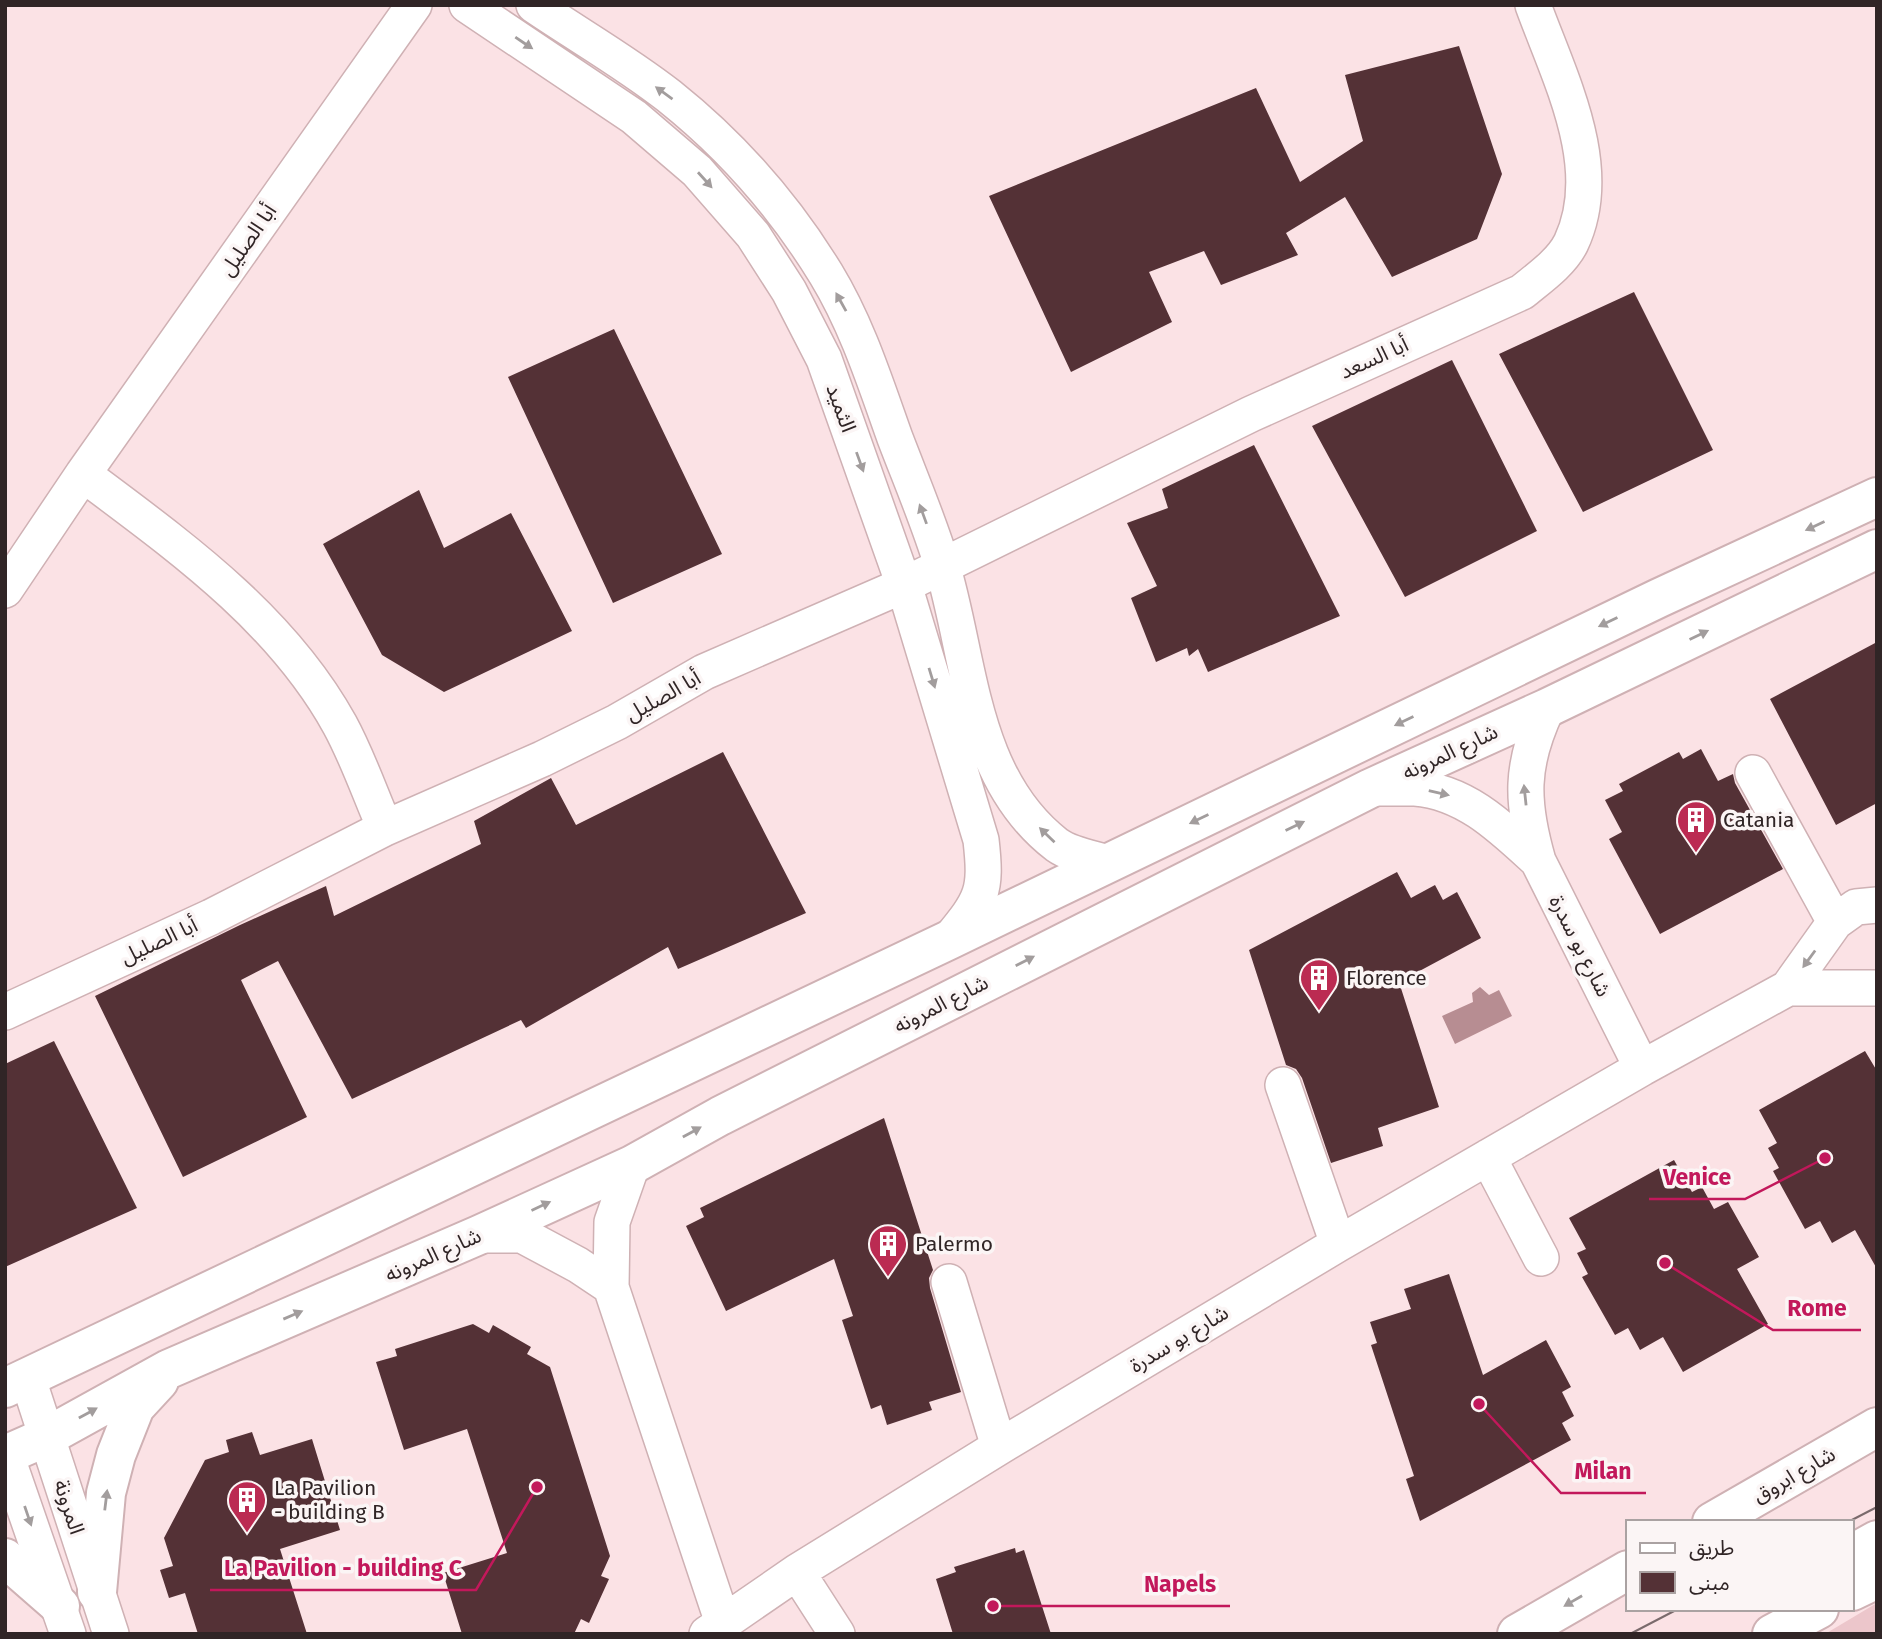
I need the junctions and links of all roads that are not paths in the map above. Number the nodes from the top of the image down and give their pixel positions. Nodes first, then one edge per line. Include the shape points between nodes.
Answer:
1 (414, 5) edge
2 (467, 5) edge
3 (534, 5) edge
4 (1534, 5) edge
5 (83, 474) junction
6 (1877, 497) edge
7 (1877, 550) edge
8 (942, 566) junction
9 (904, 585) junction
10 (5, 590) edge
11 (1547, 708) junction
12 (1753, 773) dead end
13 (1371, 788) junction
14 (385, 828) junction
15 (1538, 862) junction
16 (1108, 863) junction
17 (1877, 905) edge
18 (1835, 922) junction
19 (949, 940) junction
20 (1788, 988) junction
21 (1877, 988) edge
22 (5, 1012) edge
23 (1642, 1068) junction
24 (1283, 1085) dead end
25 (1488, 1157) junction
26 (632, 1165) junction
27 (479, 1235) junction
28 (1338, 1244) junction
29 (1541, 1258) dead end
30 (949, 1282) dead end
31 (611, 1287) junction
32 (169, 1369) junction
33 (16, 1384) edge
34 (1877, 1427) edge
35 (46, 1437) junction
36 (999, 1447) junction
37 (6, 1454) edge
38 (1715, 1520) edge
39 (1877, 1540) edge
40 (1854, 1553) edge
41 (5, 1558) edge
42 (1626, 1571) edge
43 (797, 1572) junction
44 (1877, 1578) edge
45 (1854, 1590) edge
46 (97, 1592) junction
47 (1772, 1611) edge
48 (1814, 1611) edge
49 (64, 1620) edge
50 (715, 1628) edge
51 (111, 1634) edge
52 (837, 1634) edge
53 (1517, 1634) edge
54 (1755, 1634) edge
55 (1772, 1634) edge

1 - 5 street, أبا الصليل
2 -> 9 street, الثميد via 634,117 697,171 753,234 824,359
8 -> 3 street, الثميد via 847,312 783,208 736,156 666,94
4 - 8 street, أبا السعد via 1583,155 1583,201 1570,243 1548,271 1522,292 1251,414
5 - 10 street, أبا الصليل
5 - 14 street via 193,556 263,622 306,674 340,726
6 -> 16 street
11 -> 7 street, شارع المرونه
8 - 9 street, أبا الصليل
16 -> 8 street, الثميد via 1059,846 1006,788 982,731
9 - 14 street, أبا الصليل via 704,672 542,759
9 -> 19 street, الثميد via 977,828 984,867 975,909
11 - 13 street, شارع المرونه
15 -> 11 street, شارع بو سدرة via 1524,783 1528,757
12 - 18 street
13 -> 15 street, شارع بو سدرة via 1448,795 1495,821
26 -> 13 street, شارع المرونه via 720,1116
14 - 22 street, أبا الصليل via 211,917
15 - 23 street, شارع بو سدرة
16 - 19 street
17 - 18 street, شارع بو سدرة via 1856,907
18 -> 20 street, شارع بو سدرة
19 - 33 street
20 - 21 street, شارع بو سدرة
20 - 23 street, شارع بو سدرة
23 - 25 street, شارع بو سدرة
24 - 28 street
25 - 28 street, شارع بو سدرة
25 - 29 street
27 -> 26 street, شارع المرونه
26 - 31 street, شارع بو سدرة via 612,1222
27 - 31 street via 523,1235
32 -> 27 street, شارع المرونه
28 - 36 street, شارع بو سدرة
30 - 36 street
31 - 50 street, شارع بو سدرة
35 -> 32 street, شارع المرونه
46 -> 32 street via 106,1493 116,1455 135,1407
33 - 35 street, المرونة
34 - 38 street, شارع ابروق
35 - 37 street, شارع المرونه
35 - 46 street, المرونة
36 - 43 street, شارع بو سدرة
37 -> 49 street, المرونة
39 - 40 street
41 - 49 street
42 -> 53 street
43 - 50 street, شارع بو سدرة
43 - 52 street
44 - 45 street
46 - 51 street, المرونة
47 - 54 street
48 - 55 street

